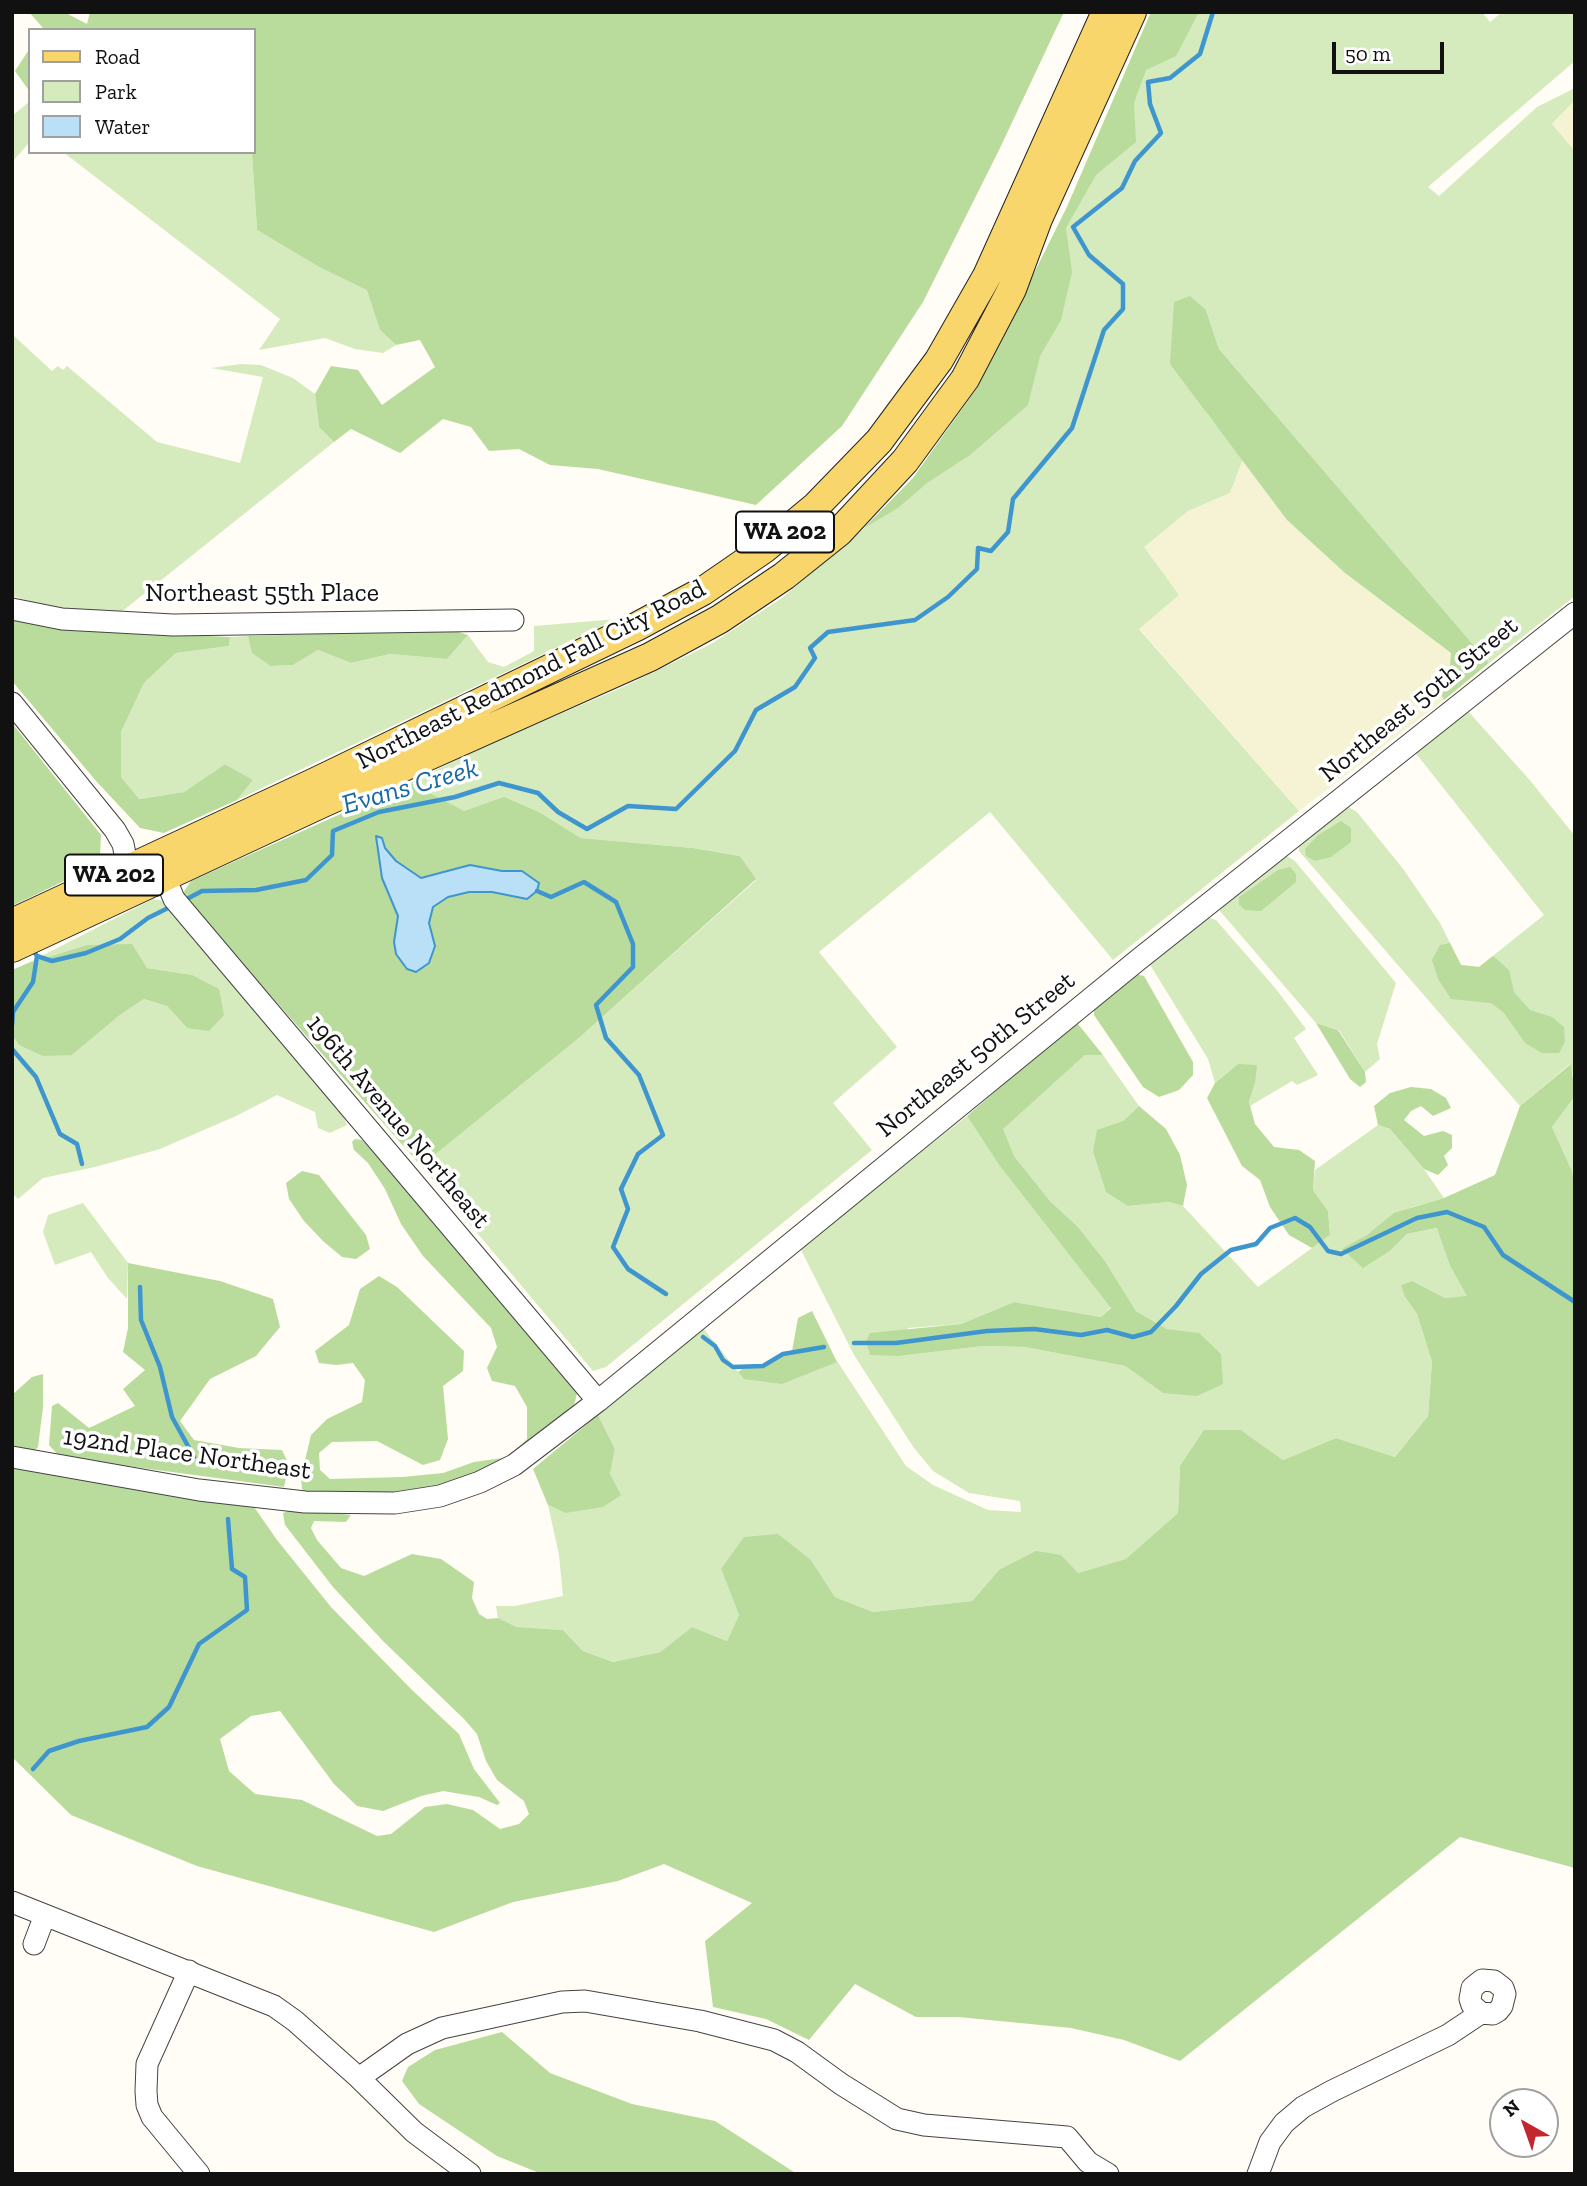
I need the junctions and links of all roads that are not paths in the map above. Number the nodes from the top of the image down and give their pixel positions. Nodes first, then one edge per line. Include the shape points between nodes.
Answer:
1 (1106, 12) edge
2 (1132, 12) edge
3 (12, 609) edge
4 (1575, 613) edge
5 (513, 620) dead end
6 (12, 703) edge
7 (182, 844) junction
8 (128, 869) junction
9 (176, 894) junction
10 (109, 902) junction
11 (52, 917) junction
12 (13, 940) edge
13 (598, 1401) junction
14 (12, 1457) edge
15 (395, 1503) joint
16 (12, 1902) edge
17 (45, 1915) junction
18 (34, 1944) dead end
19 (188, 1971) junction
20 (1481, 2013) dead end
21 (359, 2078) junction
22 (199, 2174) edge
23 (470, 2174) edge
24 (1108, 2174) edge
25 (1258, 2174) edge

1 - 7 main road, Northeast Redmond Fall City Road / WA 202 via 987,276 939,360 879,441 816,506 703,591 648,621
2 - 9 main road, Northeast Redmond Fall City Road / WA 202 via 1038,219 1012,289 965,379 905,461 839,532 720,619
3 - 5 street, Northeast 55th Place via 62,619 173,625
4 - 13 street, Northeast 50th Street via 1138,960
6 - 8 street via 115,830
7 - 8 main road, Northeast Redmond Fall City Road / WA 202
7 - 9 main road via 173,859
8 - 10 main road
8 - 11 main road, Northeast Redmond Fall City Road / WA 202
9 - 10 main road, Northeast Redmond Fall City Road / WA 202
9 - 13 street, 196th Avenue Northeast
10 - 11 main road, Northeast Redmond Fall City Road / WA 202
11 - 12 main road, Northeast Redmond Fall City Road / WA 202
13 - 15 street, Northeast 50th Street via 513,1465 480,1482 440,1496
14 - 15 street, 192nd Place Northeast via 199,1490 305,1502
16 - 17 street
17 - 18 street
17 - 19 street
19 - 21 street via 275,2006
19 - 22 street via 147,2064 146,2091 152,2117
20 - 25 street via 1448,2035 1303,2107 1270,2142
21 - 23 street via 414,2132
21 - 24 street via 407,2044 442,2028 585,2001 700,2021 774,2040 897,2119 1068,2137 1087,2162

